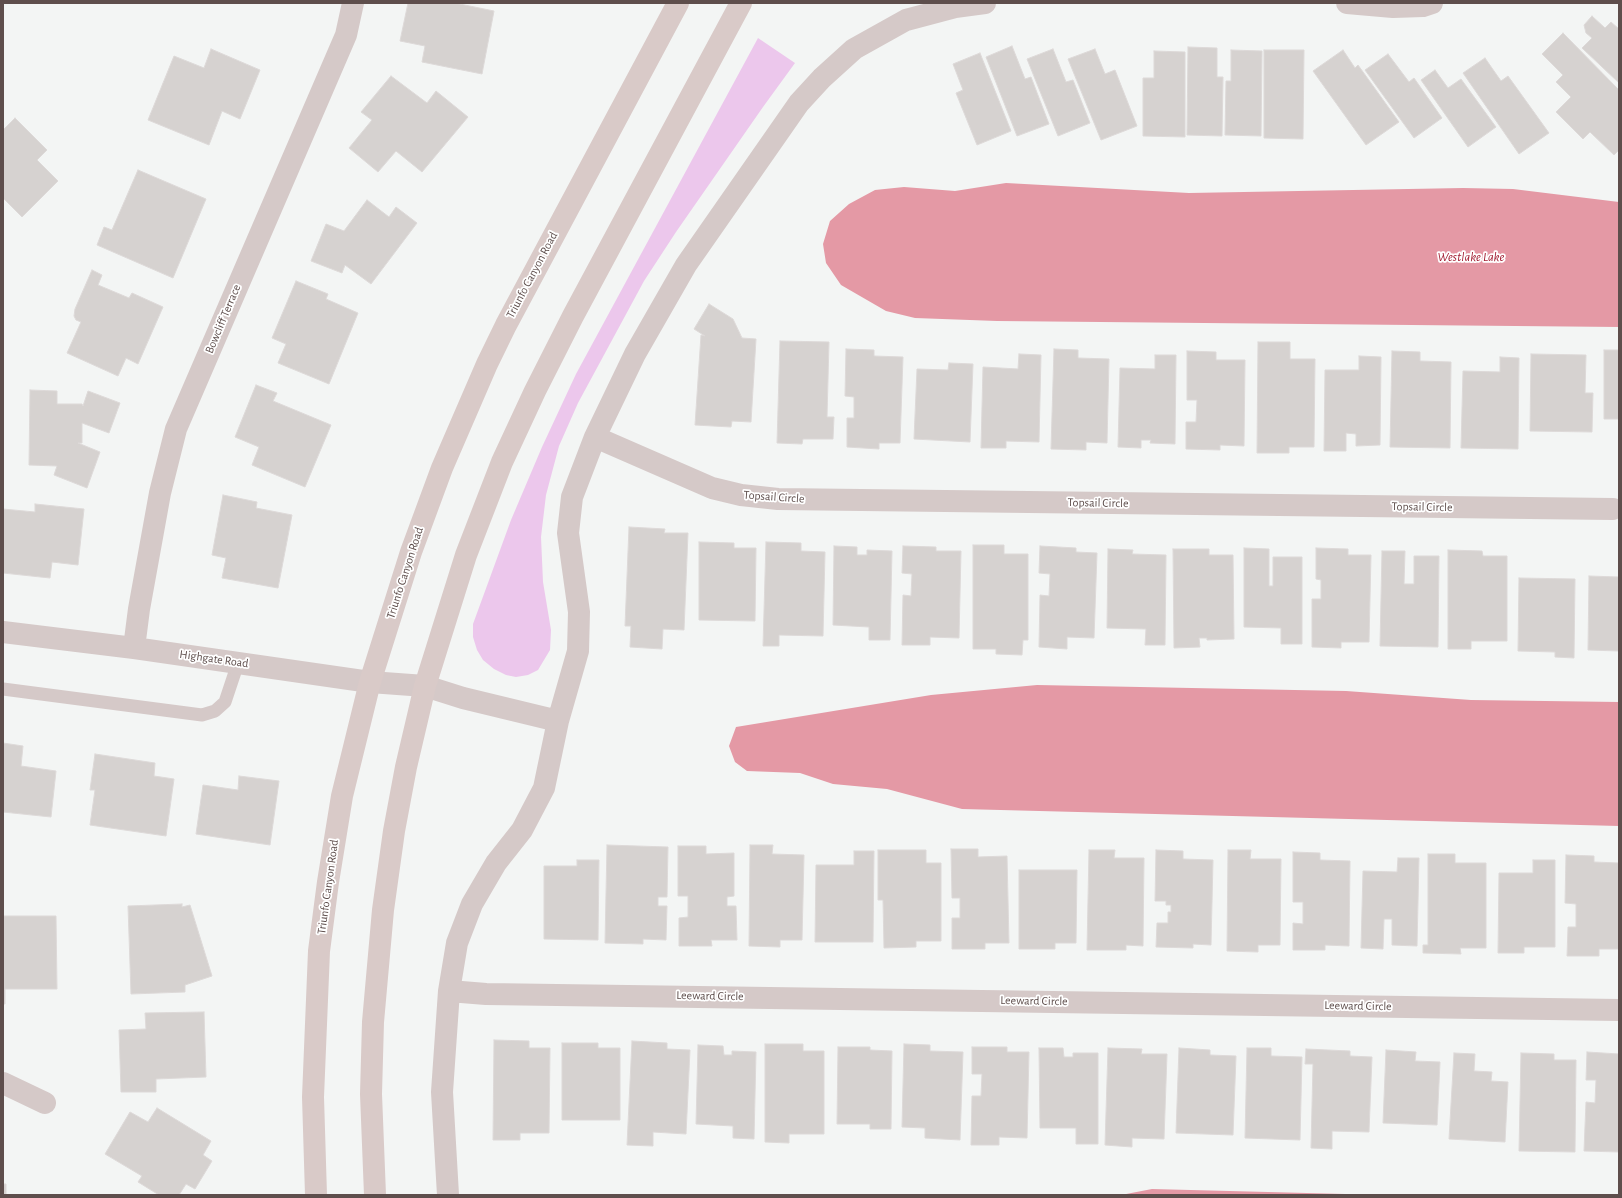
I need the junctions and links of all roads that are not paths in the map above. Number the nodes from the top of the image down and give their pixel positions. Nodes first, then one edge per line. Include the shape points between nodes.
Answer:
1 (353, 3) edge
2 (678, 3) edge
3 (741, 3) edge
4 (984, 3) edge
5 (1347, 3) edge
6 (1432, 3) edge
7 (595, 437) junction
8 (1613, 509) dead end
9 (3, 632) edge
10 (134, 648) junction
11 (238, 663) junction
12 (370, 682) junction
13 (425, 686) junction
14 (3, 689) edge
15 (558, 721) junction
16 (449, 992) junction
17 (1619, 1010) edge
18 (3, 1083) edge
19 (45, 1103) dead end
20 (316, 1195) edge
21 (374, 1195) edge
22 (448, 1195) edge

1 - 10 street, Bowcliff Terrace via 346,35 176,429 160,492
2 - 12 street, Triunfo Canyon Road via 487,364 442,468 411,552
3 - 13 street via 573,316 502,462 466,555
4 - 7 street via 955,6 906,20 854,49 799,103 686,265 635,354
5 - 6 street via 1393,7 1424,6
7 - 8 street, Topsail Circle via 712,488 741,495 778,499
7 - 15 street via 572,497 568,533 578,612 578,651
9 - 10 street, Highgate Road
10 - 11 street, Highgate Road
11 - 12 street, Highgate Road
11 - 14 lane via 225,702 215,711 202,715
12 - 13 street, Highgate Road
12 - 20 street, Triunfo Canyon Road via 342,796 320,951 313,1097
13 - 15 street
13 - 21 street via 406,766 383,910 373,1022
15 - 16 street via 544,788 522,830 496,863 472,904 457,943
16 - 17 street, Leeward Circle
16 - 22 street via 442,1092
18 - 19 street

